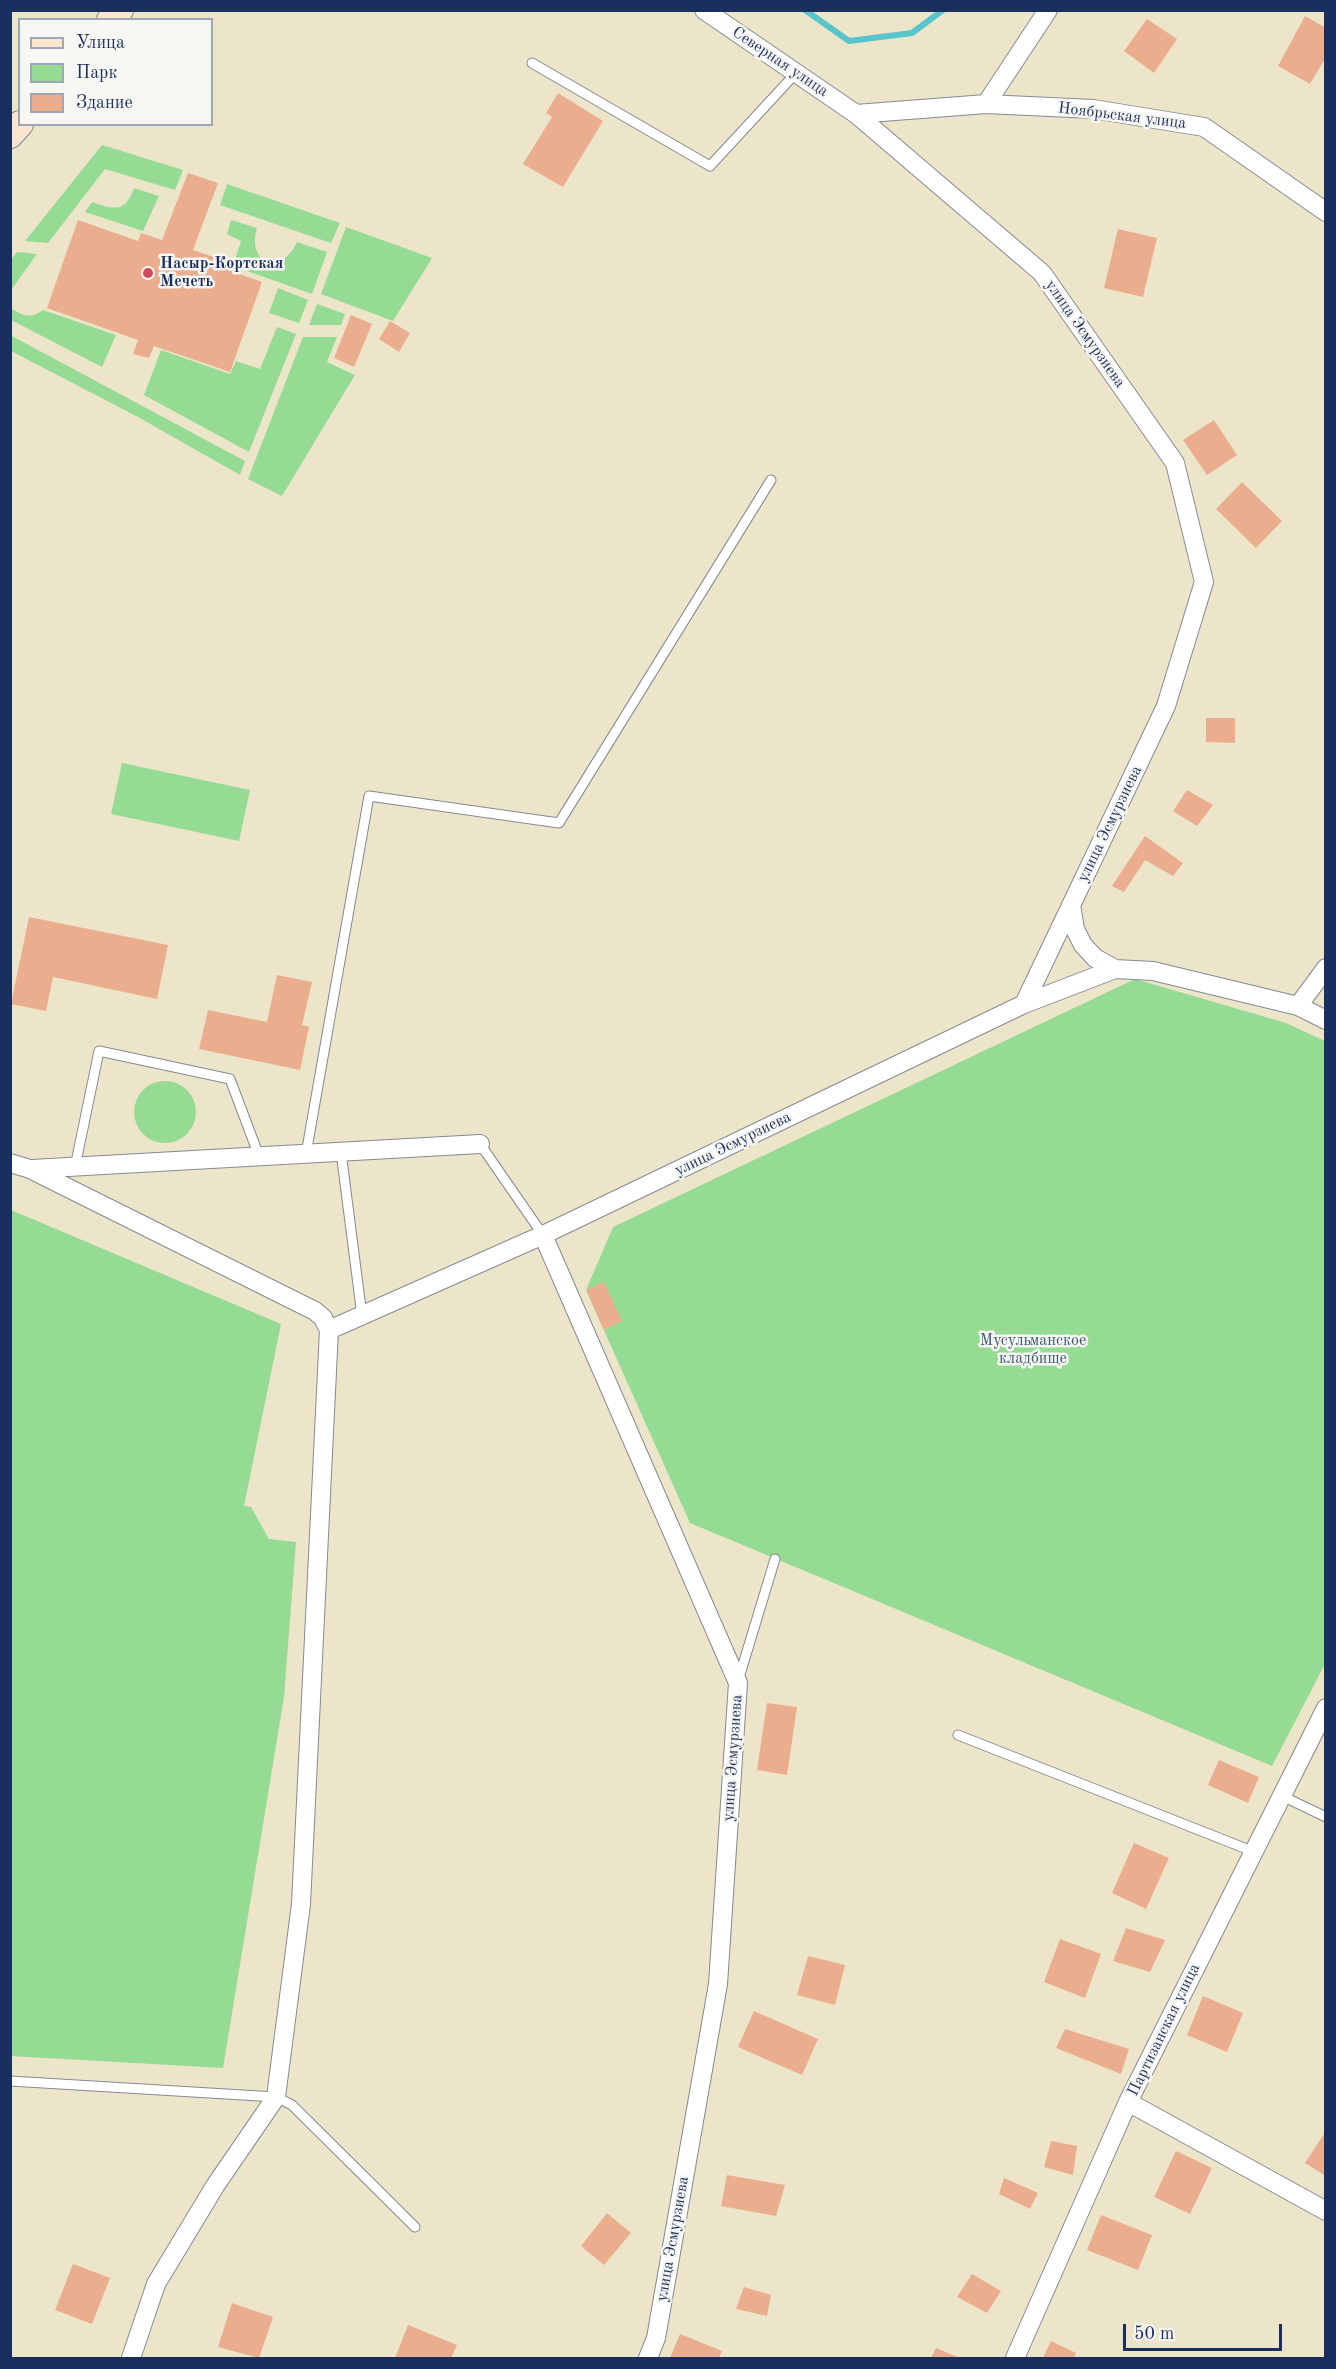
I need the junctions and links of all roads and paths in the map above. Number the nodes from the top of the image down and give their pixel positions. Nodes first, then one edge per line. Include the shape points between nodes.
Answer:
1 (704, 10) edge
2 (1048, 10) edge
3 (532, 63) dead end
4 (796, 73) junction
5 (986, 104) junction
6 (856, 114) junction
7 (1325, 210) edge
8 (771, 480) dead end
9 (1071, 905) junction
10 (1326, 968) edge
11 (1115, 969) junction
12 (1024, 1004) junction
13 (1298, 1006) junction
14 (1326, 1020) edge
15 (480, 1144) joint
16 (341, 1152) junction
17 (306, 1154) junction
18 (259, 1156) junction
19 (10, 1163) edge
20 (75, 1167) junction
21 (30, 1169) junction
22 (543, 1235) junction
23 (362, 1316) junction
24 (329, 1330) junction
25 (774, 1559) dead end
26 (738, 1683) junction
27 (1326, 1708) edge
28 (958, 1735) dead end
29 (1280, 1796) junction
30 (1326, 1817) edge
31 (1252, 1851) junction
32 (10, 2081) edge
33 (276, 2097) junction
34 (1128, 2102) junction
35 (1326, 2211) edge
36 (415, 2227) dead end
37 (131, 2358) edge
38 (648, 2358) edge
39 (1015, 2358) edge

1 - 4 street, Северная улица
2 - 5 street
3 - 4 lane via 710,166
4 - 6 street, Северная улица
5 - 6 street, Ноябрьская улица
5 - 7 street, Ноябрьская улица via 1093,109 1204,127
6 - 9 street, улица Эсмурзиева via 1042,273 1175,463 1204,582 1166,706
8 - 17 lane via 559,824 369,796
9 - 11 street via 1075,929 1083,945 1095,958
9 - 12 street, улица Эсмурзиева
10 - 13 street
11 - 12 street
11 - 13 street via 1153,971
12 - 22 street, улица Эсмурзиева
13 - 14 street
15 - 16 street
15 - 22 lane
16 - 17 street
16 - 23 lane
17 - 18 street
18 - 20 street
18 - 20 lane via 230,1079 99,1051
19 - 21 street
20 - 21 street
21 - 24 street via 315,1311
22 - 23 street
22 - 26 street, улица Эсмурзиева
23 - 24 street
24 - 33 street via 301,1904
25 - 26 lane
26 - 38 street, улица Эсмурзиева via 718,1984 656,2338
27 - 29 street, Партизанская улица
28 - 31 lane
29 - 30 lane
29 - 31 street, Партизанская улица
31 - 34 street, Партизанская улица
32 - 33 lane
33 - 36 lane via 292,2105
33 - 37 street via 215,2186 156,2284
34 - 35 street
34 - 39 street, Партизанская улица

